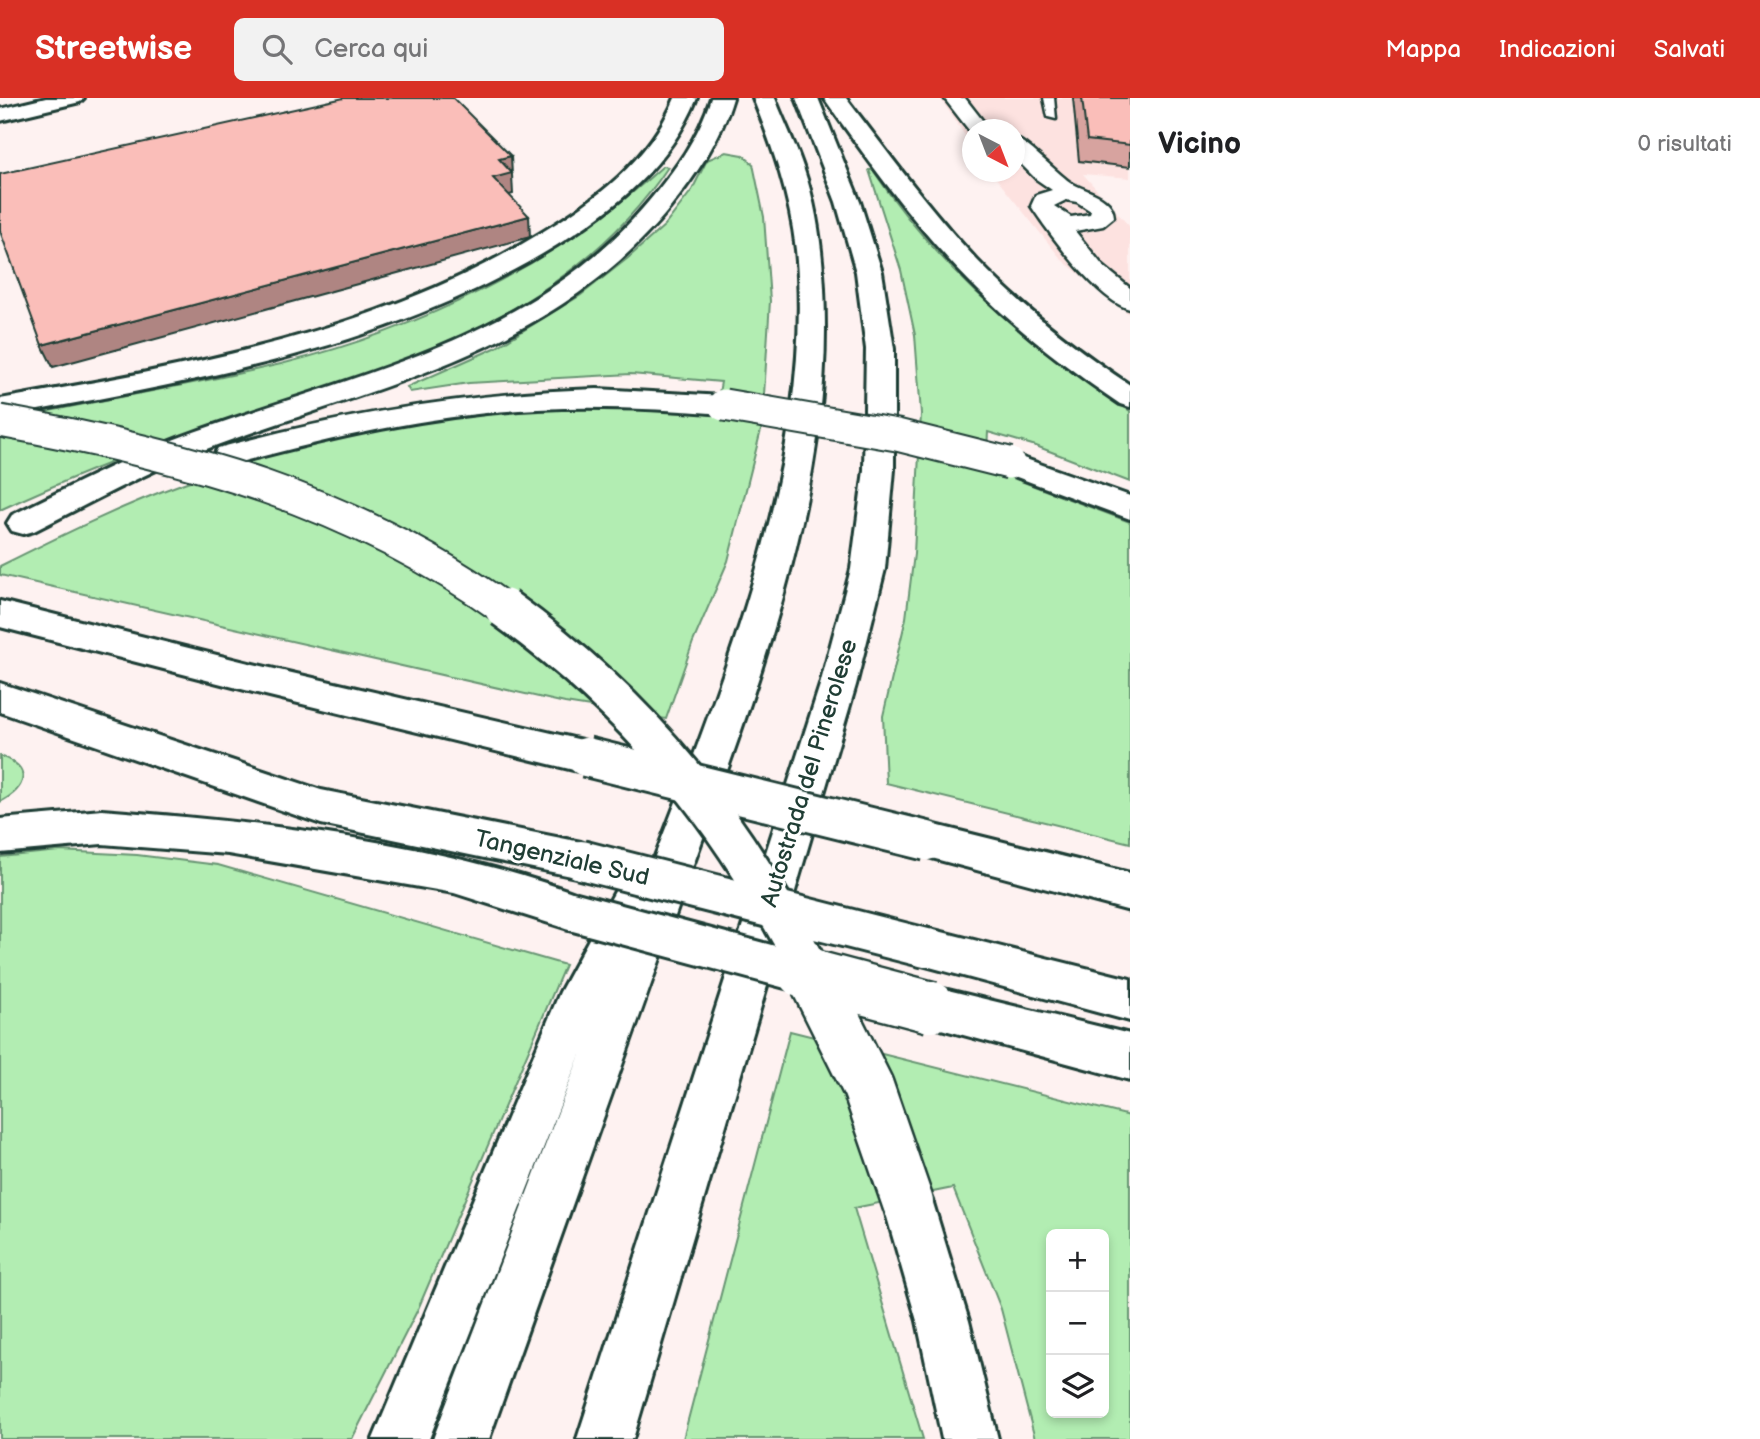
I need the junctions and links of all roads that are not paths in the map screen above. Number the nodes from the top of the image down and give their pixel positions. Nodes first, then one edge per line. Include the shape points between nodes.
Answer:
1 (37, 98) edge
2 (74, 98) edge
3 (685, 98) edge
4 (722, 98) edge
5 (765, 98) edge
6 (807, 98) edge
7 (835, 98) edge
8 (954, 98) edge
9 (975, 98) edge
10 (1049, 98) edge
11 (0, 106) edge
12 (0, 115) edge
13 (1054, 117) dead end
14 (971, 119) edge
15 (992, 119) edge
16 (1025, 155) edge
17 (1025, 181) edge
18 (1073, 194) junction
19 (1048, 208) junction
20 (1105, 235) junction
21 (1130, 286) edge
22 (991, 288) junction
23 (1130, 301) edge
24 (1130, 382) edge
25 (1130, 398) edge
26 (0, 408) edge
27 (0, 421) edge
28 (1130, 508) edge
29 (11, 528) edge
30 (0, 614) edge
31 (0, 697) edge
32 (723, 728) junction
33 (321, 807) junction
34 (0, 836) edge
35 (454, 875) junction
36 (1130, 892) edge
37 (1130, 1000) edge
38 (1129, 1057) edge
39 (401, 1439) edge
40 (461, 1439) edge
41 (604, 1439) edge
42 (970, 1439) edge

1 - 11 main road
2 - 12 main road
3 - 26 main road via 660,144 618,190 556,236 438,299 336,336 243,362
4 - 29 main road via 691,162 651,219 581,280 524,318 426,365 202,439
5 - 32 main road via 802,200 813,289 811,342 791,491 756,630
6 - 41 main road, Autostrada del Pinerolese via 848,202 869,272 880,349 878,470 867,569 838,685
7 - 22 main road via 930,221
8 - 14 street
9 - 15 street
10 - 13 lane
16 - 18 street
17 - 19 street
18 - 19 street via 1059,194
18 - 20 street via 1098,204
19 - 20 street via 1081,224 1098,221
19 - 23 street via 1094,271
20 - 21 street via 1115,270
22 - 24 main road
22 - 25 main road via 1046,338
27 - 42 main road, bridge via 181,458 316,504 374,530 487,594 575,664 663,751 712,809 797,944 880,1115 943,1321
28 - 29 main road, bridge via 1009,463 897,435 724,405 648,398 544,398 461,405 323,430 103,492
30 - 36 main road, bridge
31 - 33 main road, Tangenziale Sud
32 - 39 main road via 576,1007
32 - 40 main road
33 - 35 main road
33 - 37 main road, Tangenziale Sud, bridge via 581,860
34 - 35 main road via 102,827 171,832 228,837
35 - 38 main road, bridge via 571,911

